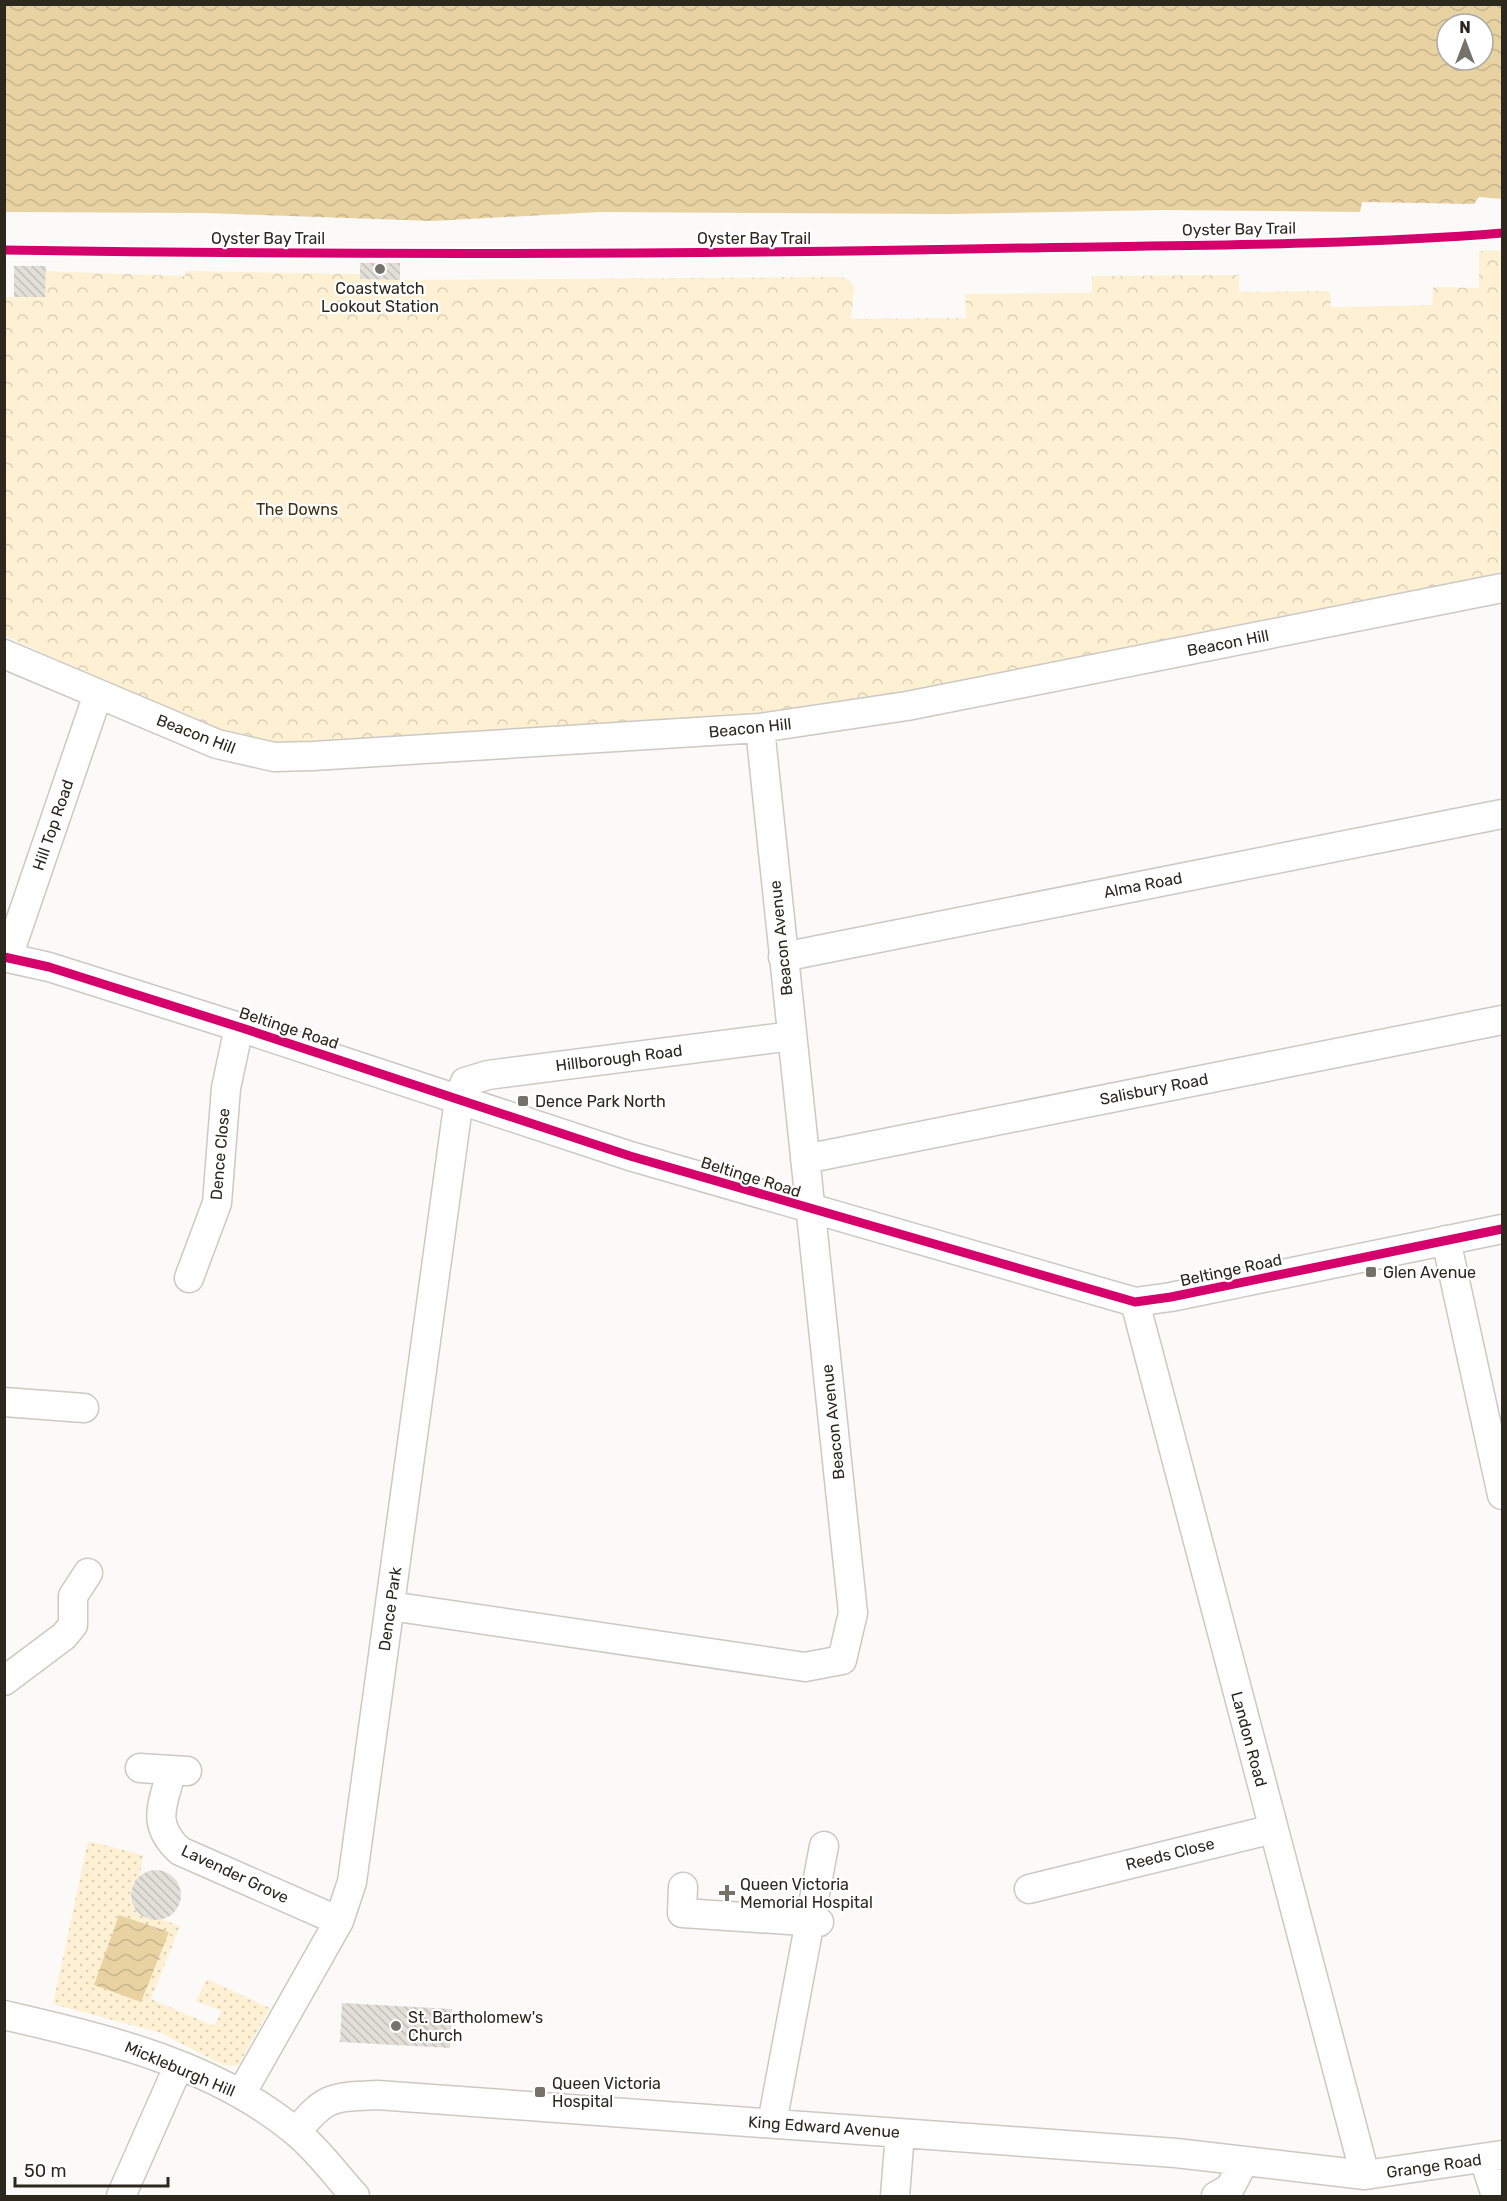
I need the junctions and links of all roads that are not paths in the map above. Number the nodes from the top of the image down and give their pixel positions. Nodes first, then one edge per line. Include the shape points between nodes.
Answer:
1 (1503, 588) edge
2 (4, 654) edge
3 (99, 694) junction
4 (760, 728) junction
5 (1503, 814) edge
6 (6, 957) edge
7 (783, 957) junction
8 (1503, 1020) edge
9 (239, 1027) junction
10 (792, 1036) junction
11 (459, 1099) junction
12 (805, 1159) junction
13 (810, 1210) junction
14 (1503, 1228) edge
15 (1446, 1240) junction
16 (189, 1278) dead end
17 (1136, 1302) junction
18 (4, 1402) edge
19 (84, 1408) dead end
20 (1503, 1496) edge
21 (88, 1573) dead end
22 (390, 1606) junction
23 (4, 1681) edge
24 (140, 1768) dead end
25 (1273, 1828) junction
26 (824, 1846) dead end
27 (683, 1887) dead end
28 (1029, 1889) dead end
29 (339, 1921) junction
30 (814, 1922) junction
31 (4, 2015) edge
32 (178, 2065) junction
33 (241, 2094) junction
34 (772, 2123) junction
35 (296, 2132) junction
36 (900, 2133) junction
37 (1493, 2157) edge
38 (1244, 2161) junction
39 (1365, 2175) junction
40 (121, 2196) edge
41 (354, 2196) edge
42 (895, 2196) edge
43 (1216, 2196) edge
44 (1496, 2196) edge

1 - 4 street, Beacon Hill via 907,706
2 - 3 street, Beacon Hill
3 - 4 street, Beacon Hill via 218,744 274,757
3 - 6 street, Hill Top Road
4 - 7 street, Beacon Avenue
5 - 7 street, Alma Road
6 - 9 street, Beltinge Road
7 - 10 street, Beacon Avenue
8 - 12 street, Salisbury Road
9 - 11 street, Beltinge Road
9 - 16 street, Dence Close via 226,1088 217,1203
10 - 11 street, Hillborough Road via 488,1076 465,1082
10 - 12 street, Beacon Avenue
11 - 13 street, Beltinge Road
11 - 22 street, Dence Park
12 - 13 street, Beacon Avenue
13 - 17 street, Beltinge Road
13 - 22 street, Beacon Avenue via 853,1613 842,1660 805,1667
14 - 15 street, Beltinge Road
15 - 17 street, Beltinge Road
15 - 20 street
17 - 25 street, Landon Road
18 - 19 street
21 - 23 street via 73,1596 73,1625
22 - 29 street, Dence Park via 352,1882
24 - 29 street, Lavender Grove via 179,1771 160,1813 161,1829 180,1851
25 - 28 street, Reeds Close via 1064,1867
25 - 39 street, Landon Road
26 - 30 street
27 - 30 street via 682,1913
29 - 33 street, Dence Park
30 - 34 street
31 - 32 street, Mickleburgh Hill via 115,2041
32 - 33 street, Mickleburgh Hill
32 - 40 street
33 - 35 street, Mickleburgh Hill
34 - 35 street, King Edward Avenue via 377,2095 341,2097 318,2106
34 - 36 street, King Edward Avenue
35 - 41 street, Mickleburgh Hill
36 - 38 street, King Edward Avenue via 1176,2152
36 - 42 street
37 - 39 street, Grange Road
37 - 44 street
38 - 39 street, King Edward Avenue
38 - 43 street via 1230,2188

